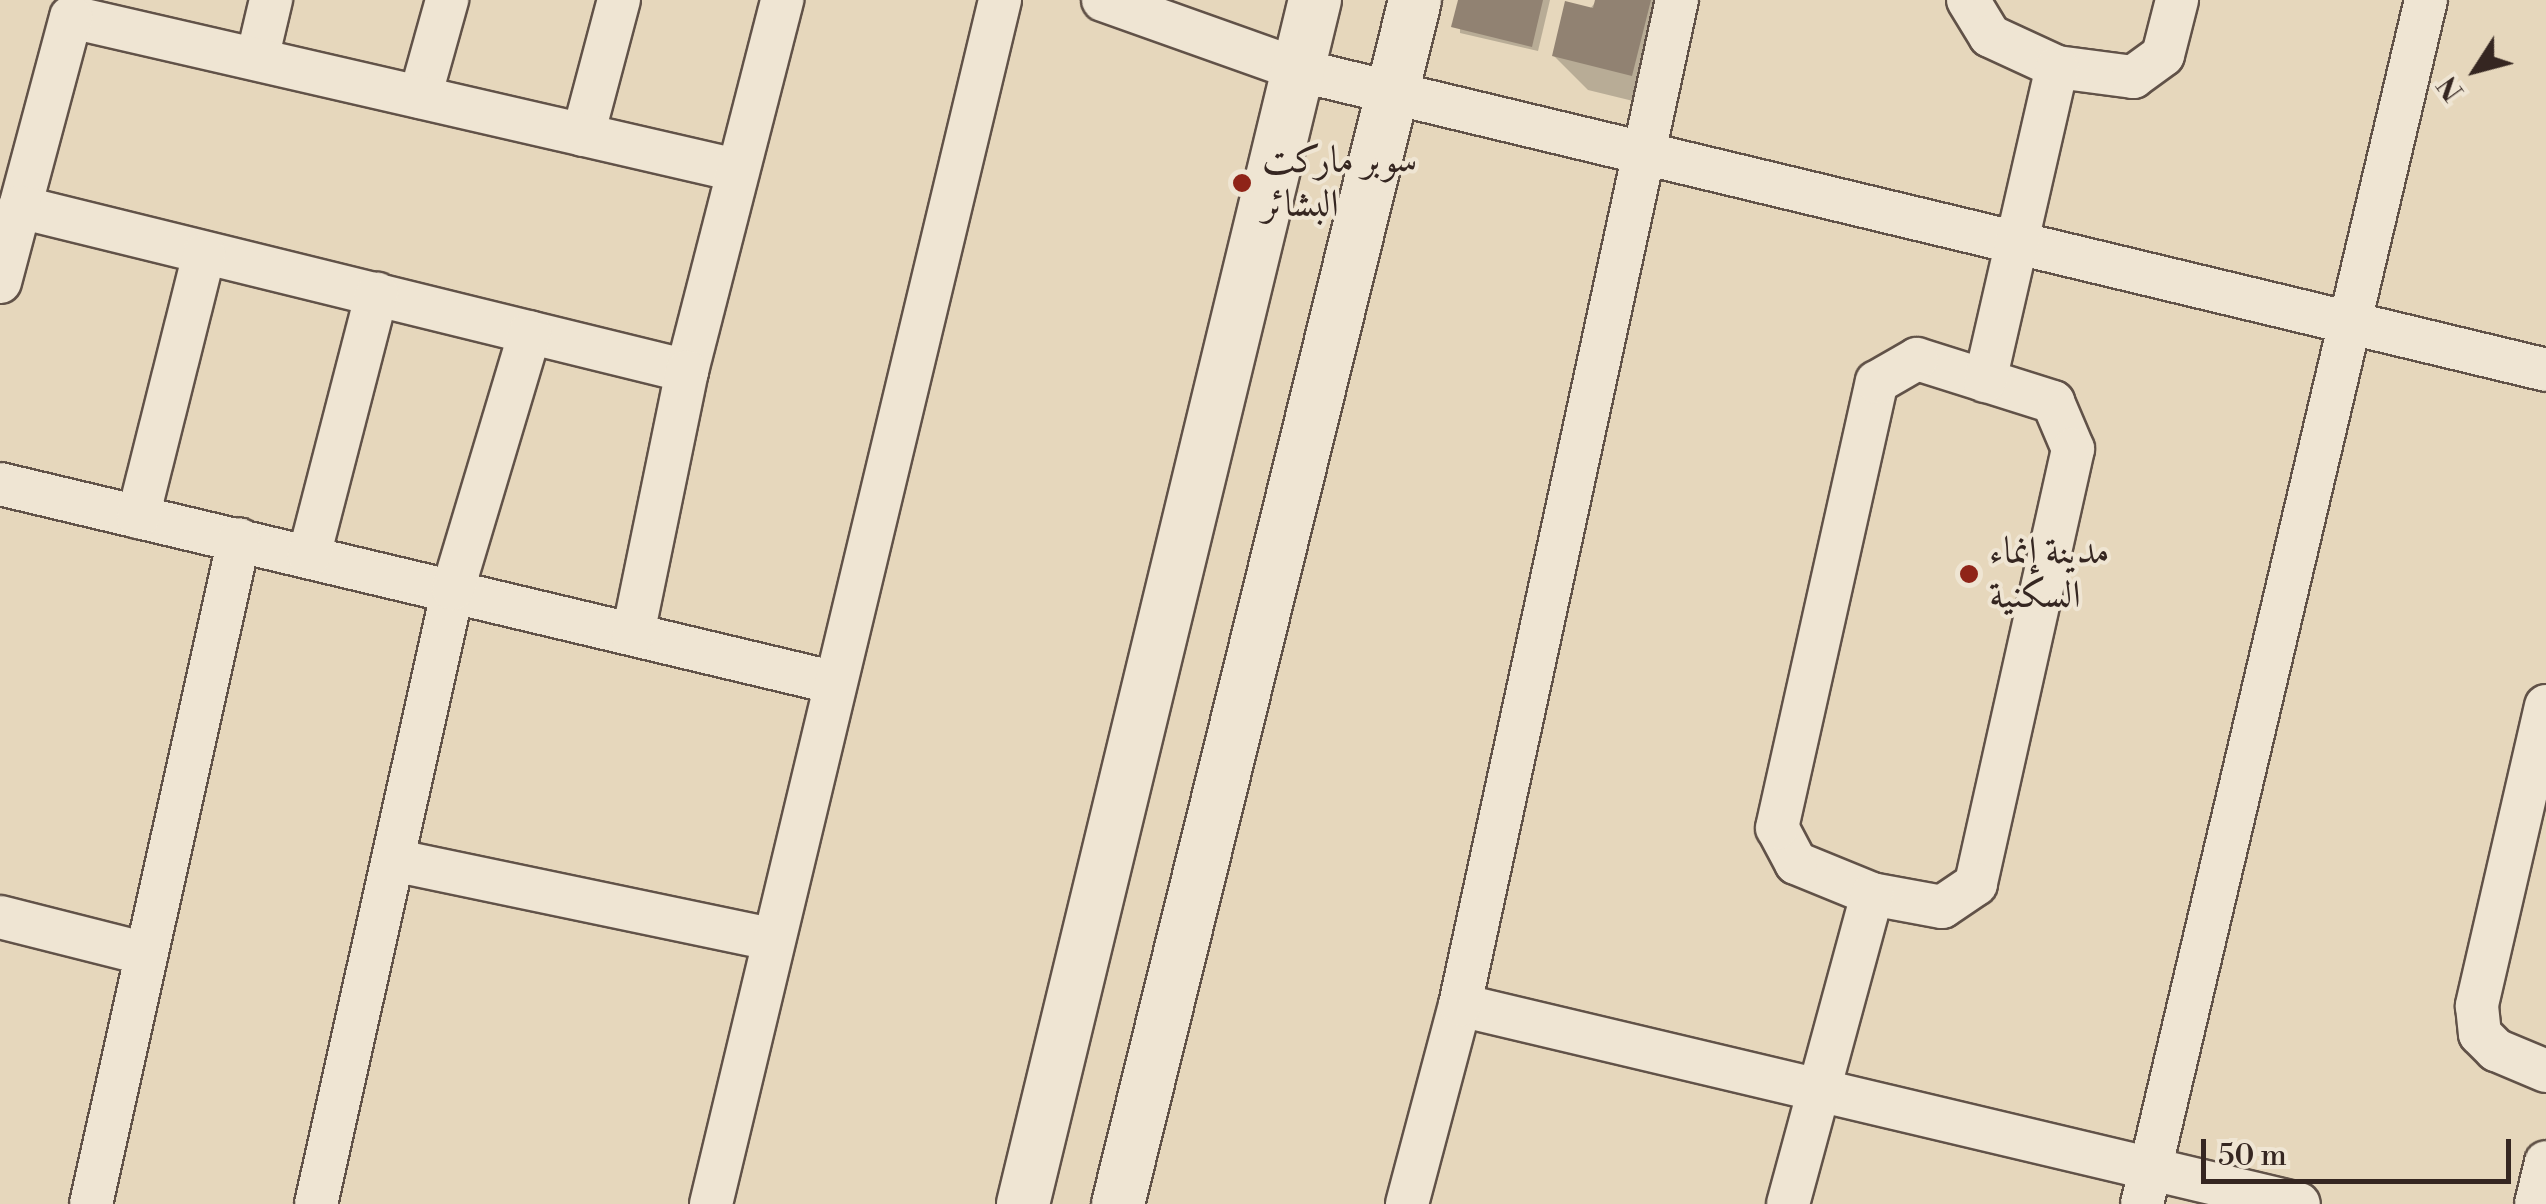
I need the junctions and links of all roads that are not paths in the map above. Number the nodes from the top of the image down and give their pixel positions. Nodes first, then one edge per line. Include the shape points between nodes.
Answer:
1 (270, 0) edge
2 (448, 0) edge
3 (619, 0) edge
4 (782, 0) edge
5 (1000, 0) edge
6 (1103, 0) edge
7 (1314, 0) edge
8 (1415, 0) edge
9 (1677, 0) edge
10 (1968, 0) edge
11 (2177, 0) edge
12 (2426, 0) edge
13 (73, 8) edge
14 (257, 60) junction
15 (2057, 67) junction
16 (1302, 70) junction
17 (1394, 86) junction
18 (420, 97) junction
19 (583, 135) junction
20 (1639, 148) junction
21 (736, 170) junction
22 (20, 207) junction
23 (2016, 241) junction
24 (204, 254) junction
25 (0, 282) edge
26 (377, 294) junction
27 (2343, 322) junction
28 (530, 332) junction
29 (2546, 370) edge
30 (686, 371) junction
31 (1986, 381) junction
32 (0, 484) edge
33 (138, 516) junction
34 (239, 539) junction
35 (310, 556) junction
36 (453, 589) junction
37 (633, 634) junction
38 (832, 682) junction
39 (2546, 706) edge
40 (393, 860) junction
41 (1872, 894) junction
42 (0, 918) edge
43 (772, 939) junction
44 (146, 954) junction
45 (1460, 1005) junction
46 (2546, 1071) edge
47 (1817, 1089) junction
48 (2546, 1162) edge
49 (2146, 1186) edge
50 (90, 1204) edge
51 (316, 1204) edge
52 (711, 1204) edge
53 (1023, 1204) edge
54 (1118, 1204) edge
55 (1407, 1204) edge
56 (1788, 1204) edge
57 (2299, 1204) edge
58 (2536, 1204) edge

1 - 14 street
2 - 18 street
3 - 19 street
4 - 21 street
5 - 38 street
6 - 16 street
7 - 16 street
8 - 17 street
9 - 20 street
10 - 15 street via 1990,36
11 - 15 street via 2151,68 2133,77
12 - 27 street
13 - 14 street
13 - 22 street
14 - 18 street
15 - 23 street
16 - 17 street
16 - 53 street
17 - 20 street
17 - 54 street
18 - 19 street
19 - 21 street
20 - 23 street
20 - 45 street
21 - 30 street
22 - 24 street
22 - 25 street
23 - 27 street
23 - 31 street
24 - 26 street
24 - 33 street
26 - 28 street
26 - 35 street
27 - 29 street
27 - 49 street
28 - 30 street
28 - 36 street
30 - 37 street
31 - 41 street via 2053,402 2073,449 1976,884 1942,906
31 - 41 street via 1917,360 1877,382 1777,828 1796,864
32 - 33 street
33 - 34 street
34 - 35 street
34 - 44 street
35 - 36 street
36 - 37 street
36 - 40 street
37 - 38 street
38 - 43 street
39 - 46 street via 2477,1006 2480,1034 2496,1050
40 - 43 street
40 - 51 street
41 - 47 street
42 - 44 street
43 - 52 street
44 - 50 street
45 - 47 street
45 - 55 street
47 - 49 street
47 - 56 street
48 - 58 street
49 - 57 street

